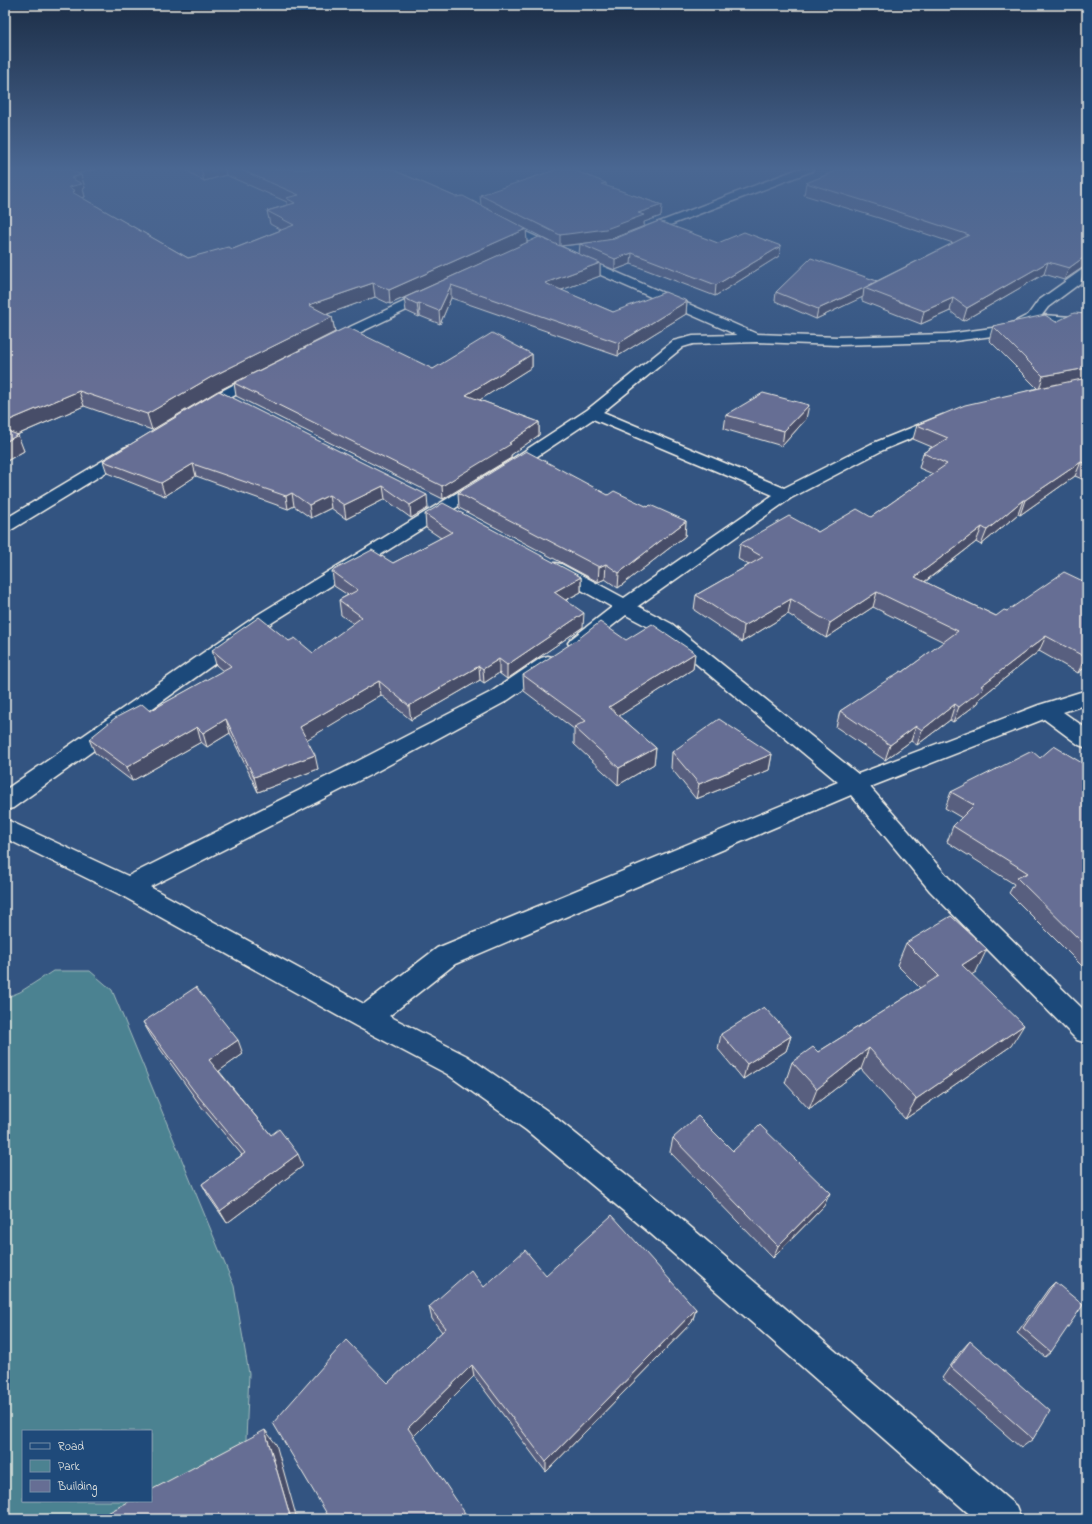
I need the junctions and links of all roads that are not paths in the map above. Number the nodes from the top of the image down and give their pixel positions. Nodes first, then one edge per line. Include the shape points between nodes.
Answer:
1 (533, 240) edge
2 (539, 243) junction
3 (525, 250) edge
4 (581, 250) edge
5 (560, 251) junction
6 (1087, 272) edge
7 (446, 286) edge
8 (1033, 318) junction
9 (1087, 322) edge
10 (757, 338) junction
11 (312, 350) edge
12 (277, 368) edge
13 (222, 396) junction
14 (242, 406) edge
15 (592, 413) junction
16 (963, 413) edge
17 (188, 416) edge
18 (140, 444) edge
19 (785, 494) junction
20 (423, 498) edge
21 (444, 508) junction
22 (465, 520) edge
23 (5, 526) edge
24 (541, 561) edge
25 (625, 606) junction
26 (1087, 697) edge
27 (1046, 710) junction
28 (1087, 740) edge
29 (855, 784) junction
30 (5, 802) edge
31 (5, 828) edge
32 (128, 886) junction
33 (366, 1018) junction
34 (1087, 1031) edge
35 (1003, 1519) edge

1 - 2 street
2 - 3 street
2 - 5 street
4 - 5 street
5 - 10 street
6 - 8 street via 1043,304
7 - 11 street
8 - 9 street
8 - 10 street via 1017,326 992,332 947,338 838,341
10 - 15 street via 693,340 678,344
12 - 13 street
13 - 14 street
13 - 17 street
15 - 19 street
15 - 21 street
16 - 19 street via 877,447
18 - 23 street
19 - 25 street
20 - 21 street
21 - 22 street
21 - 30 street via 266,618
24 - 25 street
25 - 29 street via 665,628
25 - 32 street via 570,649 498,697 364,768
26 - 27 street
27 - 28 street
27 - 29 street
29 - 33 street via 446,956
29 - 34 street via 939,884
31 - 32 street
32 - 33 street
33 - 35 street via 457,1065 536,1120 662,1223

